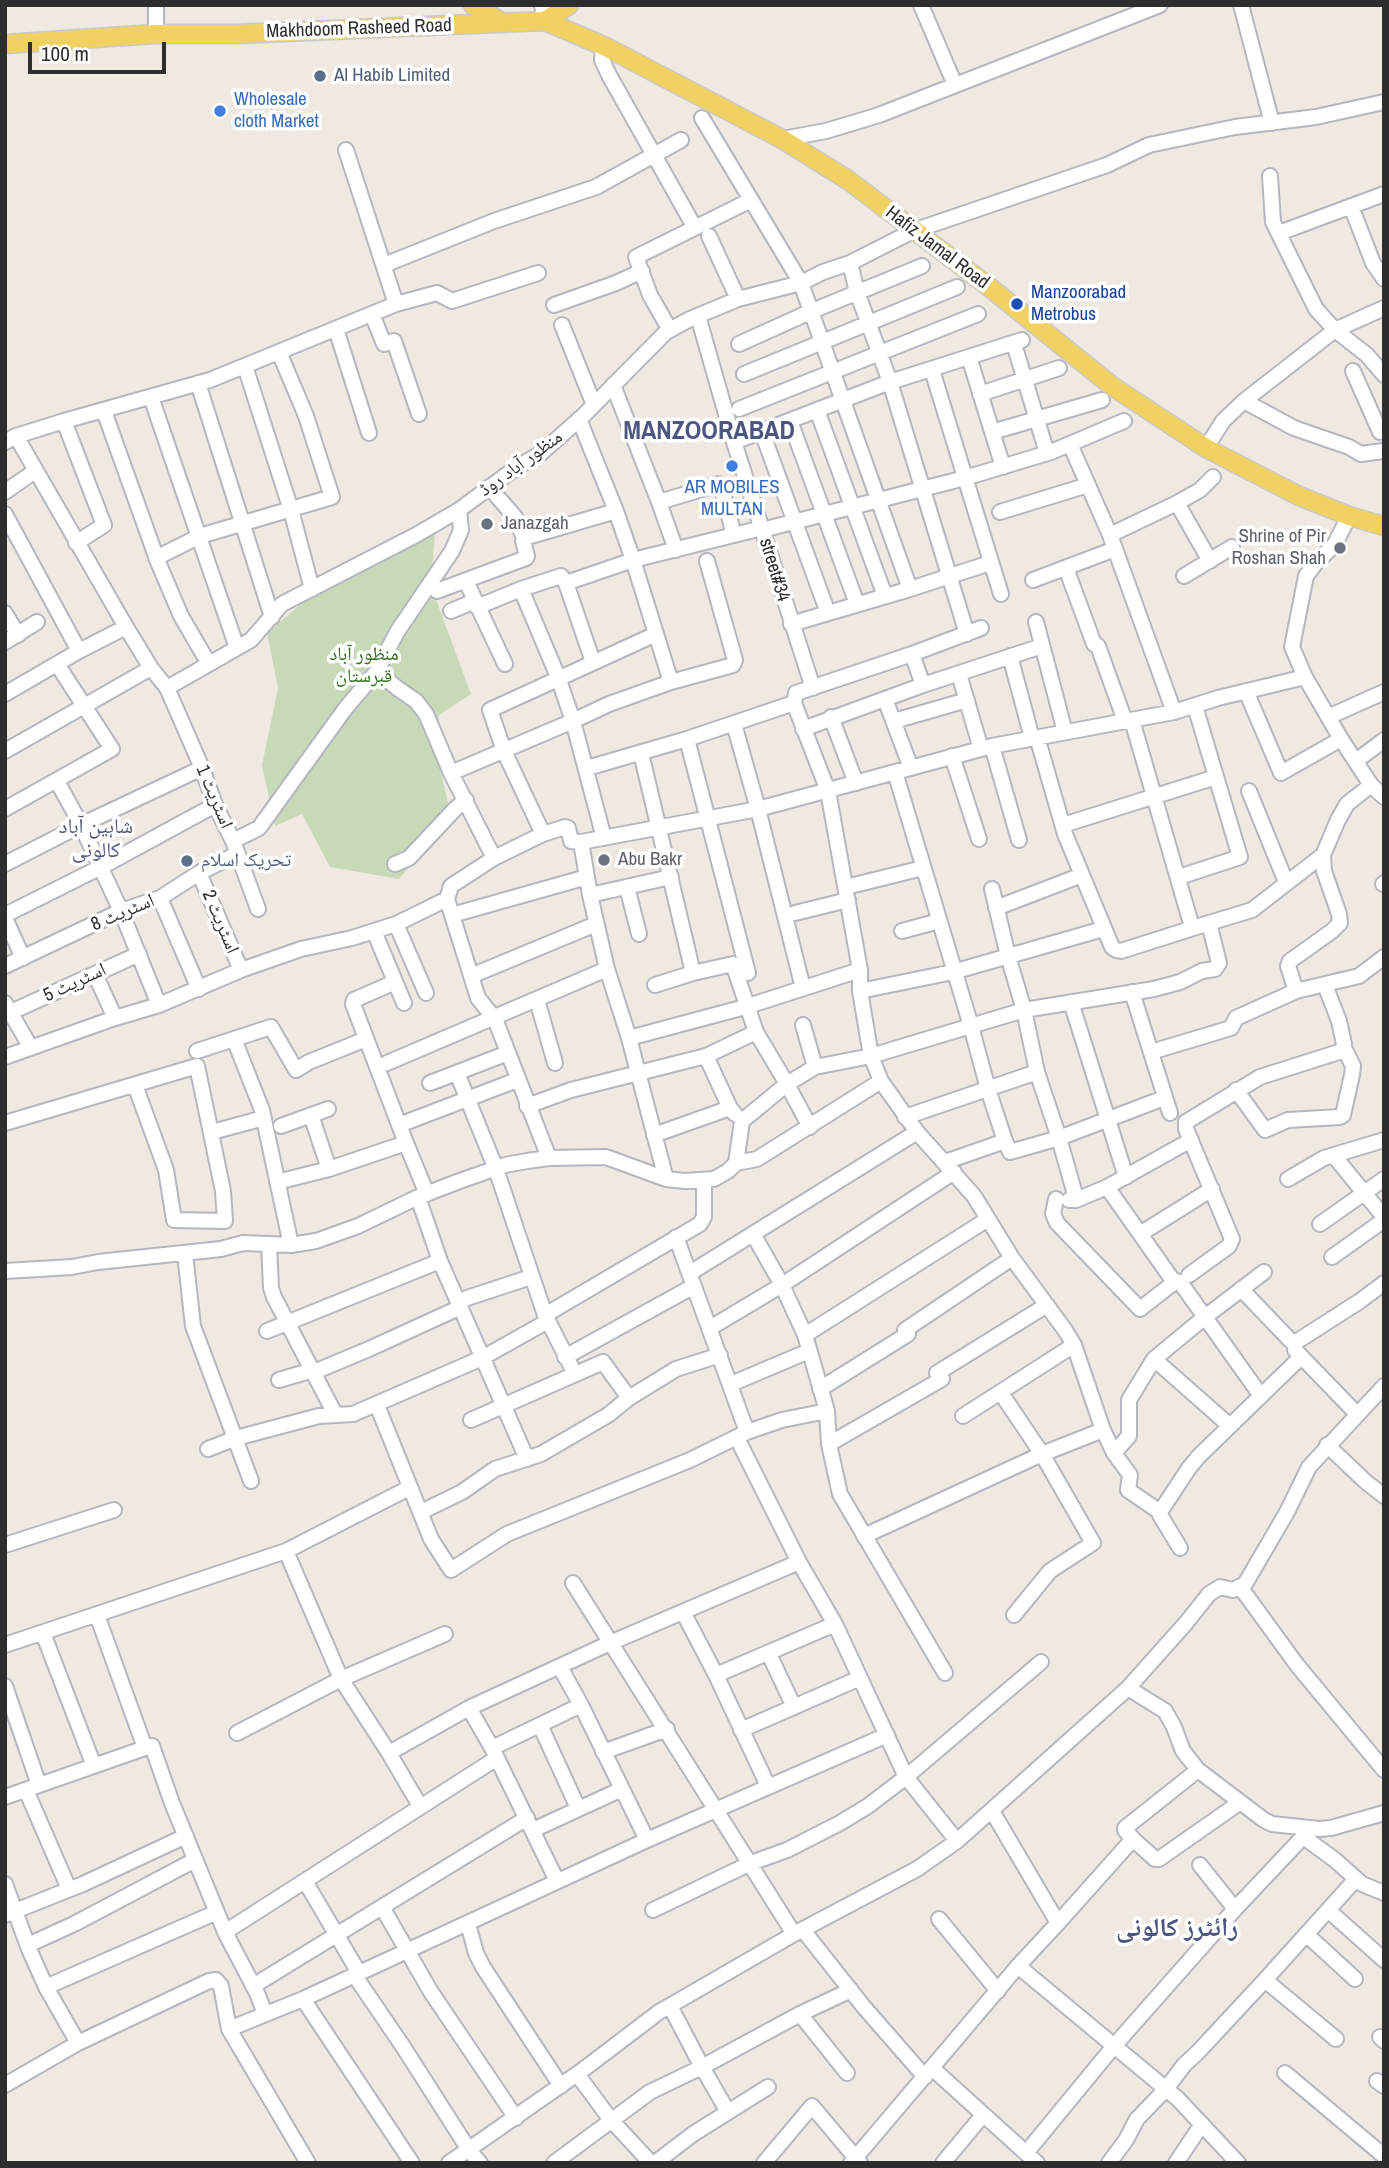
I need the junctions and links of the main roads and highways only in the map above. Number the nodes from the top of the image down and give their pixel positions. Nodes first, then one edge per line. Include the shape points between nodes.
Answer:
1 (473, 5) edge
2 (569, 5) edge
3 (544, 13) edge
4 (503, 23) junction
5 (5, 44) edge
6 (1384, 526) edge

1 - 4 main road
2 - 3 main road
3 - 4 main road, Hafiz Jamal Road
3 - 6 main road, Hafiz Jamal Road via 782,139 848,180 1112,386 1206,448 1287,490
4 - 5 main road, Makhdoom Rasheed Road via 156,34

